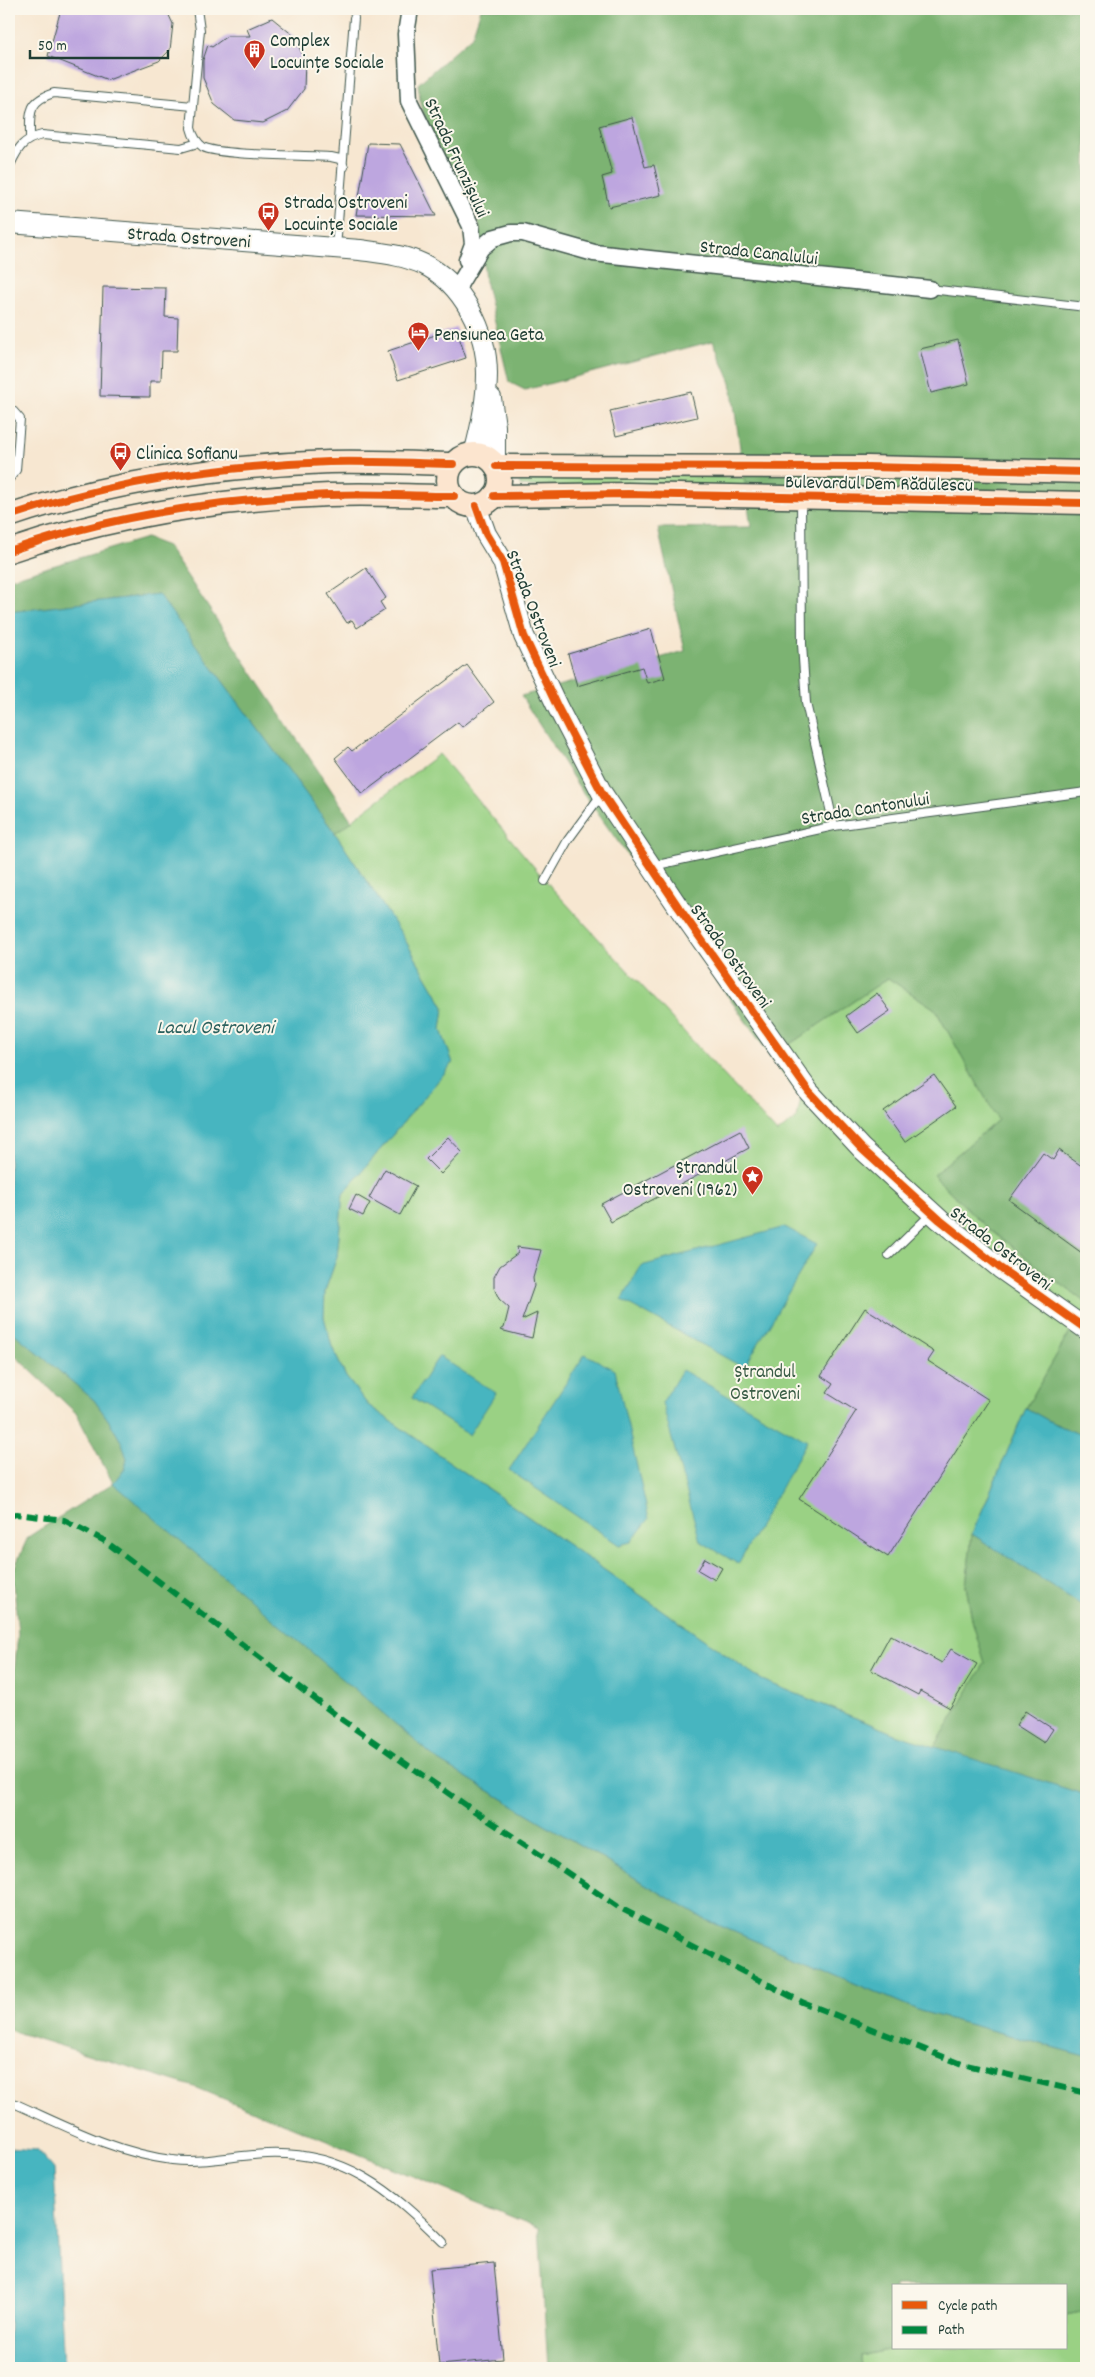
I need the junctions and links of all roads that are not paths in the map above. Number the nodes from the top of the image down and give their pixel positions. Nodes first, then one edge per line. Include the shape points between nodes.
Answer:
1 (197, 9) edge
2 (410, 9) edge
3 (354, 18) dead end
4 (193, 106) junction
5 (30, 138) junction
6 (198, 143) junction
7 (344, 167) junction
8 (9, 168) edge
9 (9, 223) edge
10 (336, 248) junction
11 (930, 289) joint
12 (456, 290) junction
13 (1086, 307) edge
14 (487, 374) junction
15 (9, 411) edge
16 (474, 454) junction
17 (454, 464) junction
18 (495, 465) junction
19 (1086, 472) edge
20 (9, 479) edge
21 (454, 496) junction
22 (801, 497) junction
23 (488, 500) junction
24 (1086, 503) edge
25 (9, 516) edge
26 (9, 550) edge
27 (1086, 792) edge
28 (602, 793) junction
29 (834, 826) junction
30 (651, 867) junction
31 (545, 881) dead end
32 (932, 1213) junction
33 (889, 1255) dead end
34 (1086, 1329) edge
35 (9, 2101) edge
36 (443, 2242) dead end

1 - 4 lane via 200,30
2 - 12 street, Strada Frunzișului via 406,34 409,101 471,226 473,244
3 - 7 lane
4 - 5 lane via 54,93 34,103 30,112
4 - 6 lane via 191,128
5 - 6 lane via 42,135 182,148
5 - 8 lane via 18,148
6 - 7 lane via 216,151 331,156 340,159
7 - 10 lane
9 - 10 street, Strada Ostroveni
10 - 12 street, Strada Ostroveni via 384,253 423,264 439,273
11 - 12 street, Strada Canalului via 594,253 524,233 511,233 493,238 481,248
11 - 13 lane, Strada Canalului
12 - 14 street, Strada Ostroveni via 478,326
14 - 16 street, Strada Ostroveni via 481,430
14 - 18 street via 496,426
15 - 20 lane via 20,419 16,470
16 - 17 main road via 459,458
16 - 18 main road, Bulevardul Dem Rădulescu via 489,458
17 - 21 main road via 448,484
17 - 25 main road via 329,462 224,470 98,490
18 - 19 main road, Bulevardul Dem Rădulescu
18 - 23 main road via 500,481
21 - 23 main road, Bulevardul Dem Rădulescu via 460,502
21 - 26 main road, Bulevardul Dem Rădulescu via 330,495 226,503 112,520
22 - 23 main road, Bulevardul Dem Rădulescu via 628,494
22 - 24 main road, Bulevardul Dem Rădulescu
22 - 29 lane via 802,644 806,703
23 - 28 street, Strada Ostroveni via 486,534 503,562 524,636
27 - 29 lane, Strada Cantonului
28 - 30 street, Strada Ostroveni
28 - 31 lane via 568,840
29 - 30 lane, Strada Cantonului
30 - 32 street, Strada Ostroveni via 809,1092 862,1148
32 - 33 lane
32 - 34 street, Strada Ostroveni via 1000,1268
35 - 36 lane via 107,2145 140,2155 200,2161 266,2154 302,2155 331,2161 382,2188 410,2209

